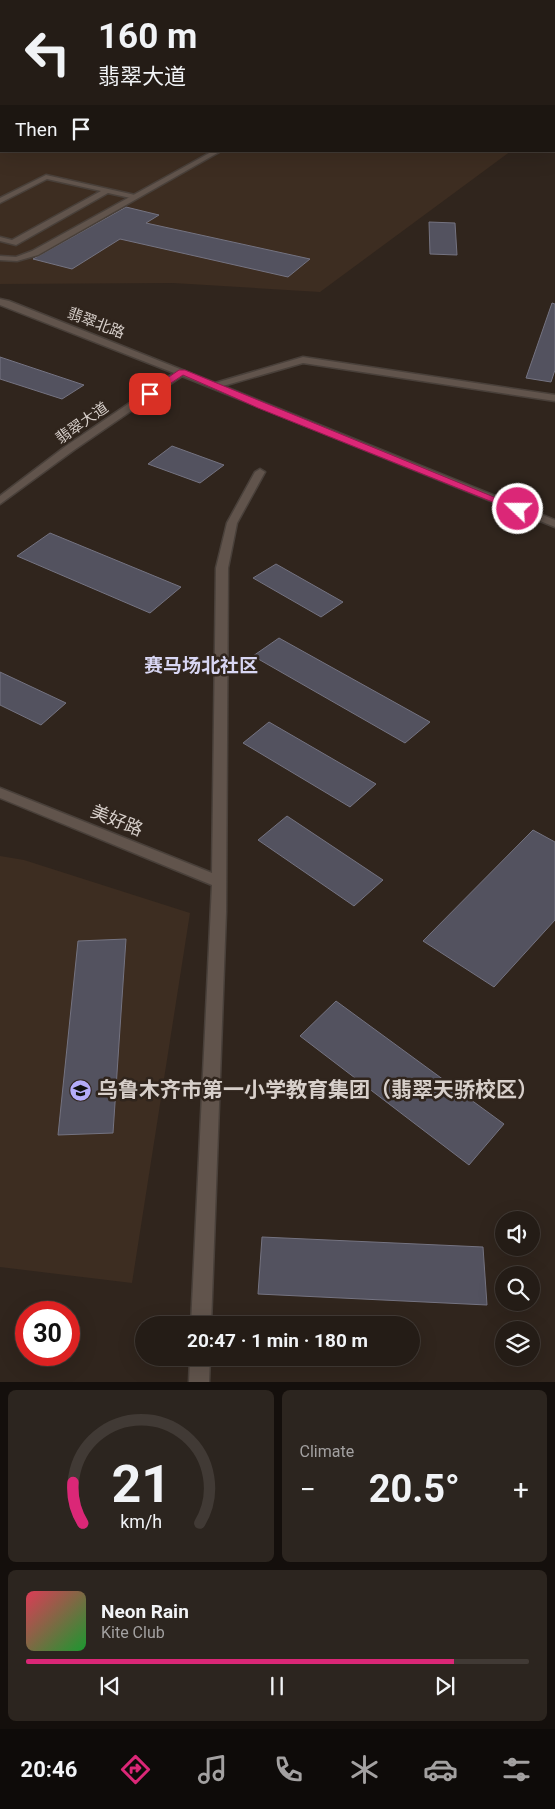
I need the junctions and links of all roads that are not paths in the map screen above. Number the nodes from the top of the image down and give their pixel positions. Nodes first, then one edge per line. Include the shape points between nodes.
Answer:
1 (216, 152) edge
2 (106, 191) junction
3 (135, 197) junction
4 (0, 201) edge
5 (0, 239) edge
6 (0, 258) edge
7 (0, 302) edge
8 (182, 372) junction
9 (214, 386) junction
10 (555, 398) edge
11 (260, 472) dead end
12 (0, 501) edge
13 (555, 524) edge
14 (0, 793) edge
15 (219, 882) junction
16 (201, 1316) edge
17 (200, 1366) edge
18 (199, 1382) edge

1 - 3 street
2 - 3 street
2 - 4 street via 46,177
2 - 5 street via 13,243
3 - 6 street via 34,253 17,259
7 - 8 street, 翡翠北路
8 - 9 street, 翡翠北路
8 - 12 street, 翡翠大道 via 70,448
9 - 10 street via 303,360
9 - 13 street, 翡翠北路
11 - 15 street via 232,523 222,568
14 - 15 street, 美好路
15 - 16 street
17 - 18 street

